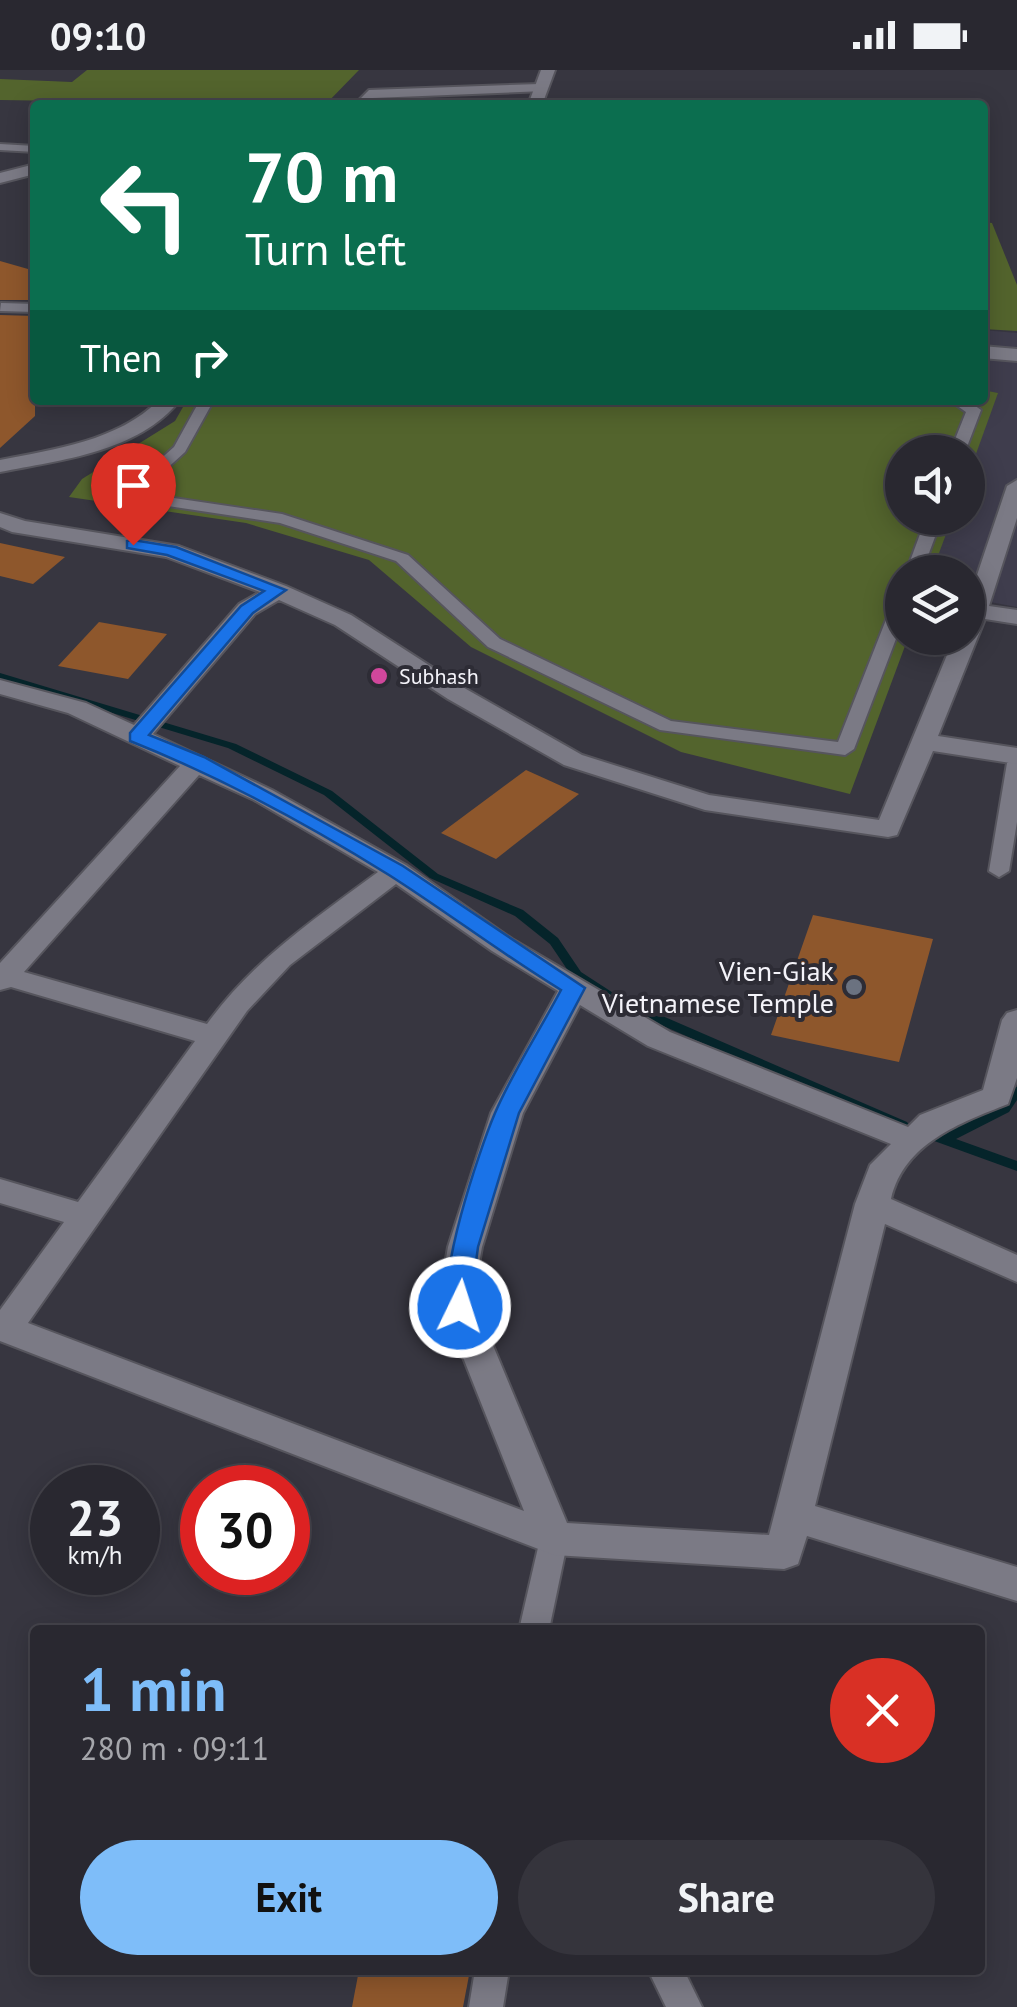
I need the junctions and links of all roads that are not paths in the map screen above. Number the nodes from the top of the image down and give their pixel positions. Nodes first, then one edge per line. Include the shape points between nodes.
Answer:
1 (548, 70) edge
2 (540, 88) junction
3 (365, 100) edge
4 (536, 100) edge
5 (0, 147) edge
6 (30, 149) edge
7 (30, 170) edge
8 (0, 178) edge
9 (0, 291) edge
10 (0, 308) edge
11 (30, 308) edge
12 (988, 353) edge
13 (1017, 356) edge
14 (165, 405) edge
15 (204, 405) edge
16 (965, 405) edge
17 (964, 435) edge
18 (0, 466) edge
19 (1015, 501) edge
20 (0, 519) edge
21 (985, 577) edge
22 (278, 590) junction
23 (985, 612) edge
24 (1017, 617) edge
25 (885, 646) edge
26 (960, 655) edge
27 (0, 687) edge
28 (137, 737) junction
29 (926, 742) junction
30 (1017, 760) edge
31 (198, 762) junction
32 (396, 870) junction
33 (999, 871) dead end
34 (2, 979) edge
35 (574, 988) junction
36 (1017, 1020) edge
37 (214, 1036) junction
38 (921, 1131) junction
39 (0, 1191) edge
40 (871, 1204) junction
41 (86, 1216) junction
42 (1017, 1269) edge
43 (3, 1328) edge
44 (793, 1516) junction
45 (554, 1539) junction
46 (1017, 1584) edge
47 (535, 1625) edge
48 (491, 1975) edge
49 (668, 1975) edge
50 (486, 2007) edge
51 (685, 2007) edge

1 - 2 street
2 - 3 street via 370,94
2 - 4 street
5 - 6 lane
7 - 8 street
9 - 10 lane
10 - 11 lane
12 - 13 street
14 - 18 street via 124,433
15 - 25 lane via 180,448 128,496 282,519 402,558 494,643 667,726 845,749
16 - 17 lane via 974,410
19 - 21 street
20 - 22 street via 170,551
22 - 28 street via 247,609
22 - 29 street via 343,620 573,760 704,802 888,828
23 - 24 street
26 - 29 street
27 - 28 street via 77,708
28 - 31 street
29 - 30 street
30 - 33 lane
31 - 32 street
31 - 34 street
32 - 35 street
32 - 37 street via 280,959
34 - 37 street
35 - 38 street via 659,1039
35 - 45 street via 507,1113 458,1287 460,1307
36 - 38 street via 998,1096
37 - 41 street
38 - 40 street via 881,1173
39 - 41 street
40 - 42 street
40 - 44 street
41 - 43 street
43 - 45 street
44 - 45 street via 784,1552
44 - 46 street
45 - 47 lane
48 - 50 lane
49 - 51 lane

